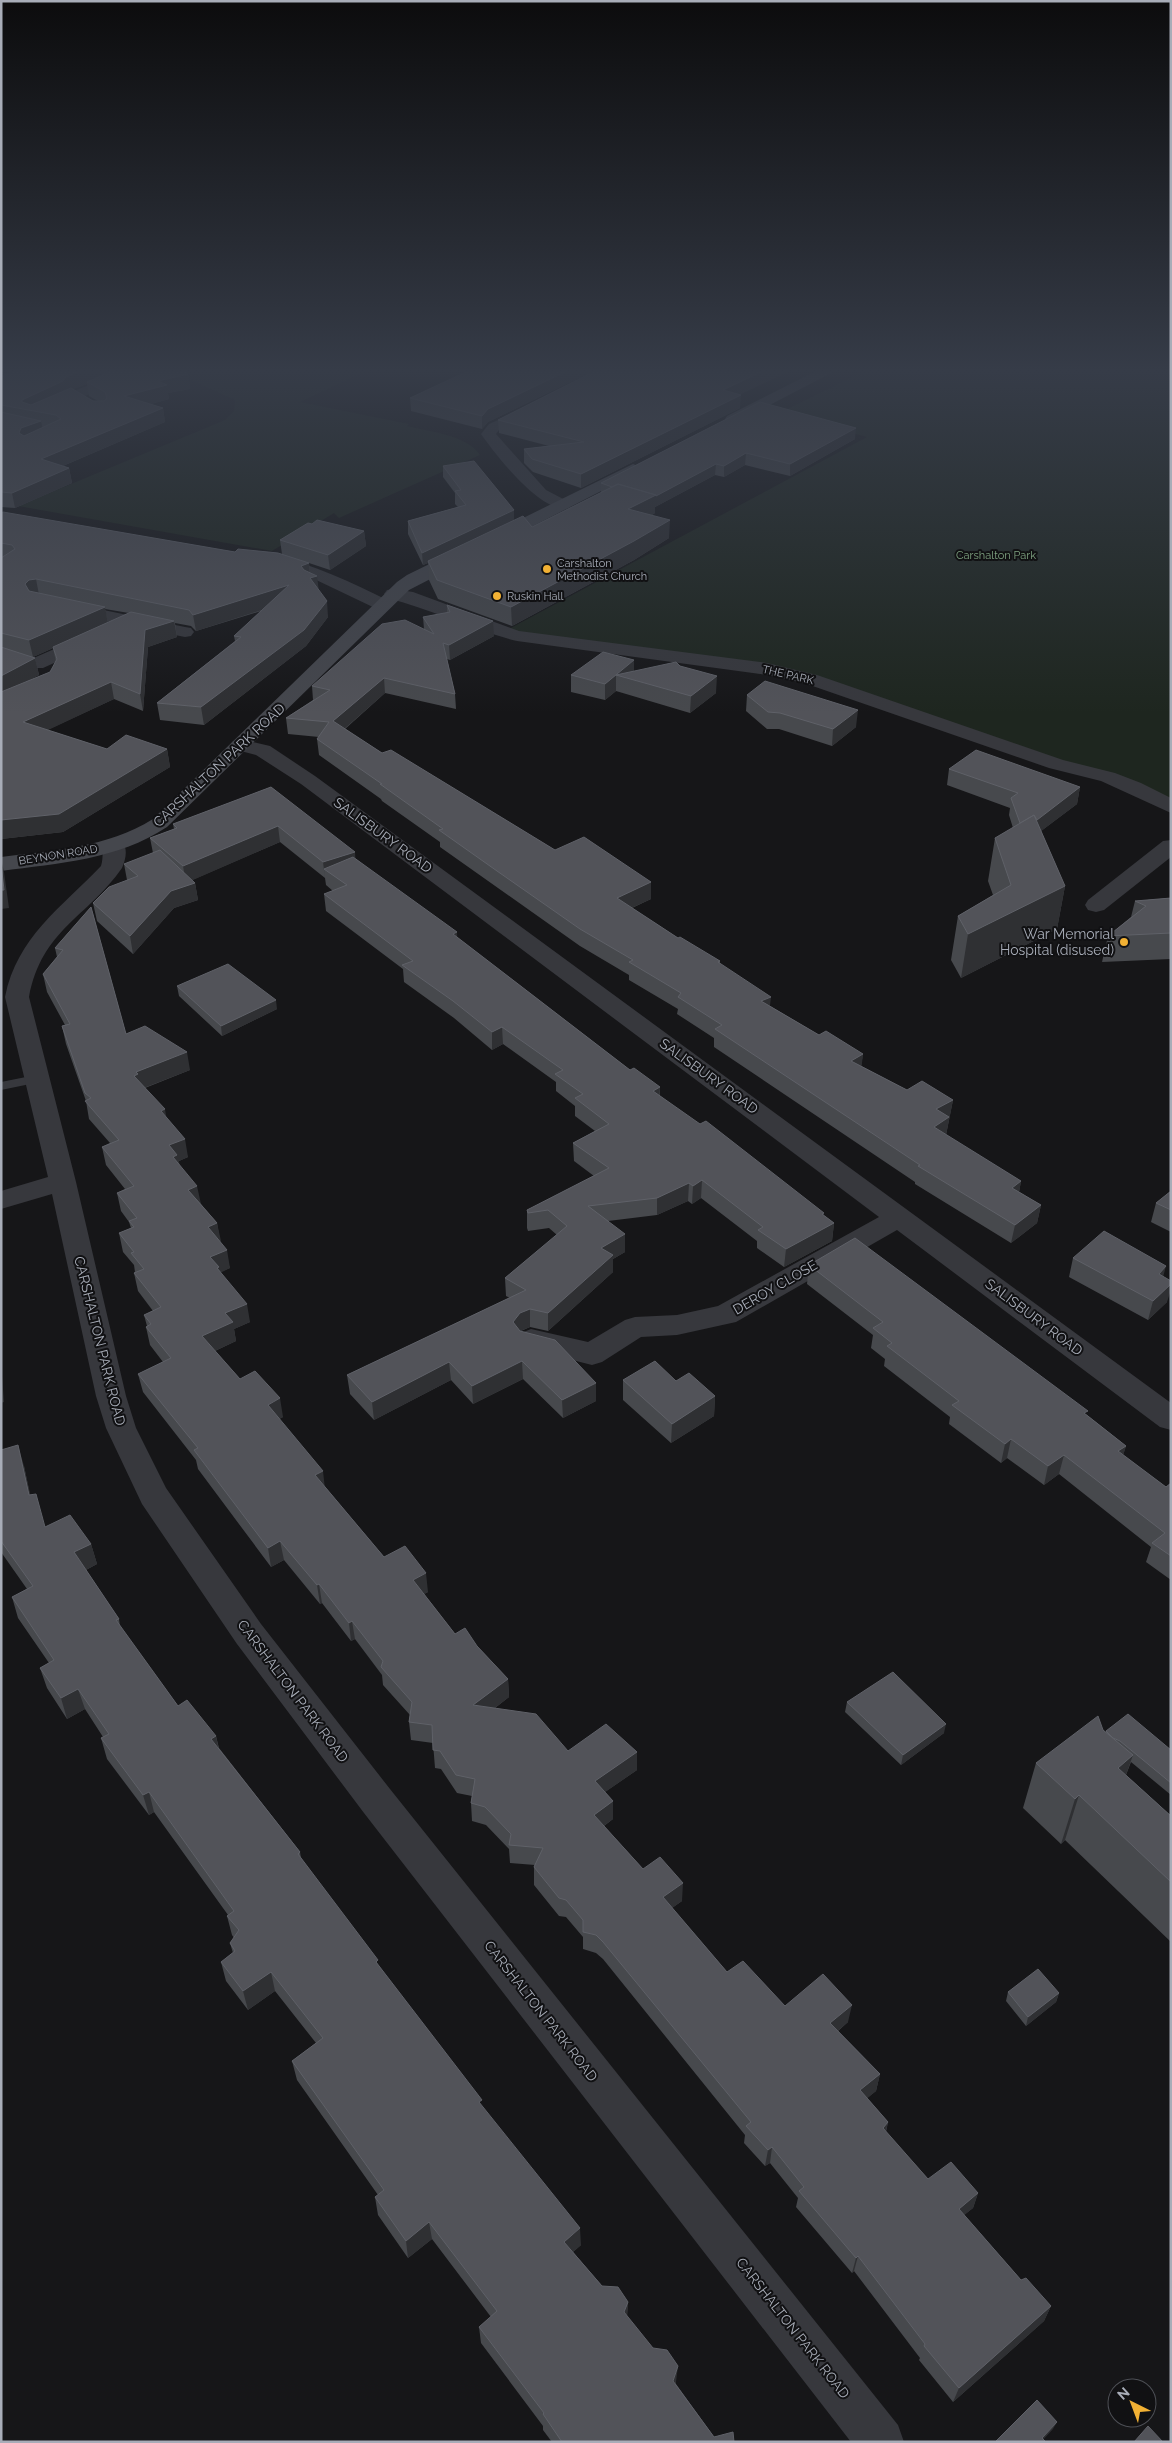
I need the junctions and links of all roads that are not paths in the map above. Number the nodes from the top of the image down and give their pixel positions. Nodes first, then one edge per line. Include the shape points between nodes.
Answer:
1 (533, 485) edge
2 (603, 485) edge
3 (563, 505) junction
4 (259, 558) edge
5 (388, 600) junction
6 (57, 606) edge
7 (132, 621) junction
8 (185, 632) dead end
9 (36, 666) edge
10 (240, 745) junction
11 (1171, 807) edge
12 (114, 845) junction
13 (1171, 846) edge
14 (1, 864) edge
15 (1096, 905) dead end
16 (36, 1079) junction
17 (1, 1086) edge
18 (63, 1182) junction
19 (1, 1200) edge
20 (899, 1217) junction
21 (531, 1340) edge
22 (1171, 1419) edge
23 (881, 2442) edge

1 - 3 street via 540,493
2 - 3 main road, CARSHALTON PARK ROAD
3 - 5 main road, CARSHALTON PARK ROAD via 413,579
4 - 5 street via 309,569
5 - 10 main road, CARSHALTON PARK ROAD
5 - 11 street, THE PARK via 407,596 517,636 709,660 810,679 1056,764 1108,776
6 - 7 street
7 - 8 street
7 - 9 street
10 - 12 main road, CARSHALTON PARK ROAD via 160,823 141,836
10 - 20 street, SALISBURY ROAD via 263,750 308,780
12 - 14 main road, BEYNON ROAD
12 - 16 street, CARSHALTON PARK ROAD via 115,858 111,868 35,947 18,982 17,997
13 - 15 street
16 - 17 lane
16 - 18 street, CARSHALTON PARK ROAD
18 - 19 street
18 - 23 street, CARSHALTON PARK ROAD via 97,1342 121,1428 152,1494 172,1525 249,1634 377,1801
20 - 21 street, DEROY CLOSE via 726,1315 677,1325 636,1327 592,1354
20 - 22 street, SALISBURY ROAD

